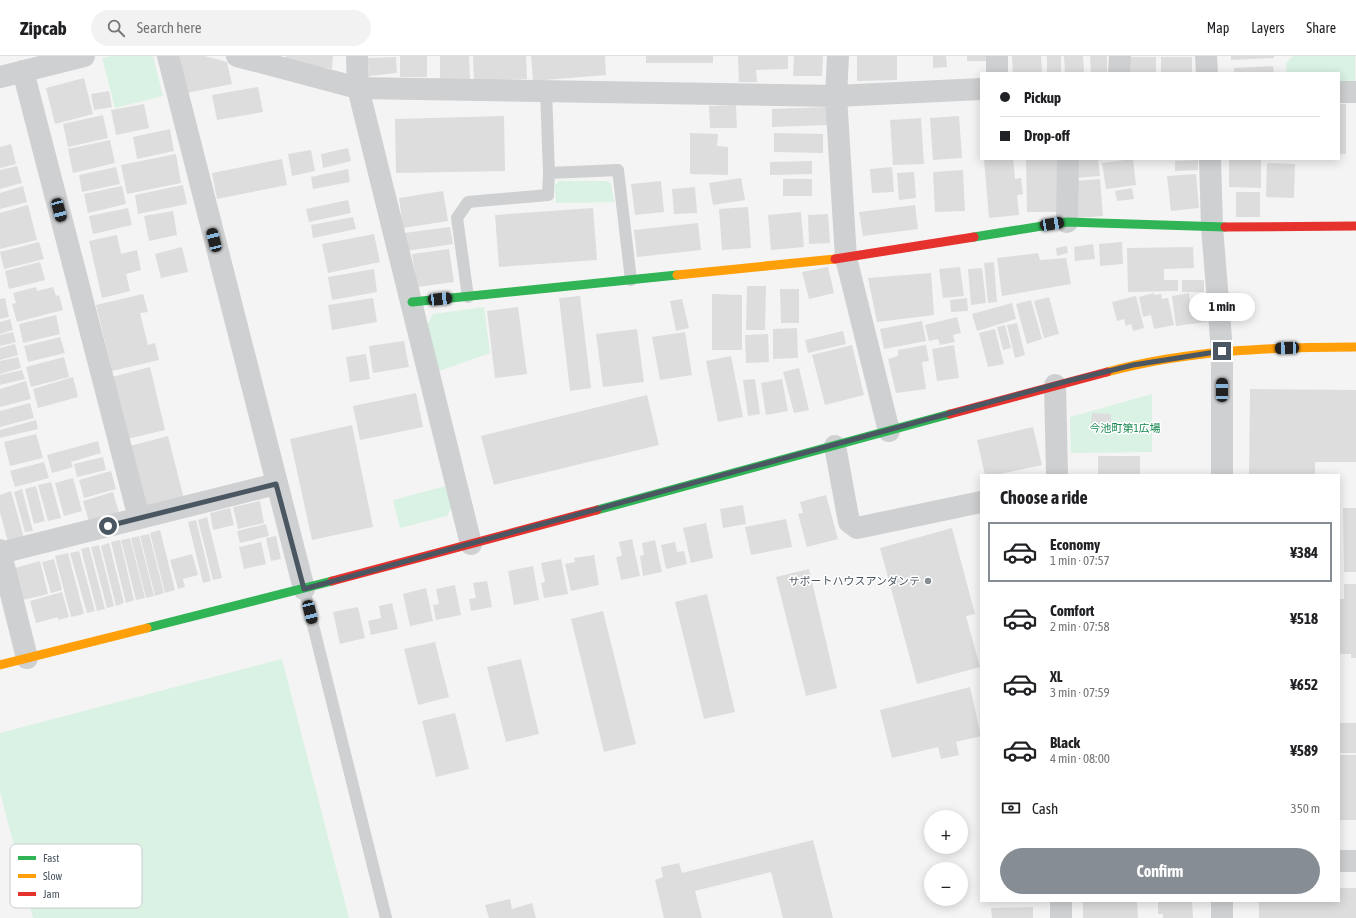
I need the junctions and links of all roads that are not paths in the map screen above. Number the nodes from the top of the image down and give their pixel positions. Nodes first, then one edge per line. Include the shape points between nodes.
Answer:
1 (84, 56) edge
2 (168, 56) edge
3 (236, 56) edge
4 (357, 56) edge
5 (838, 56) edge
6 (997, 56) edge
7 (1120, 56) edge
8 (1206, 56) edge
9 (23, 71) junction
10 (997, 72) edge
11 (1119, 72) edge
12 (1207, 72) edge
13 (0, 77) edge
14 (358, 88) junction
15 (980, 89) edge
16 (546, 91) junction
17 (1340, 92) edge
18 (1356, 92) edge
19 (836, 96) junction
20 (1068, 160) edge
21 (1210, 160) edge
22 (549, 173) junction
23 (1067, 222) junction
24 (1356, 226) edge
25 (1212, 227) junction
26 (846, 258) junction
27 (631, 280) junction
28 (468, 297) junction
29 (412, 302) junction
30 (1356, 347) edge
31 (1222, 351) junction
32 (1055, 385) junction
33 (889, 431) junction
34 (835, 446) junction
35 (1057, 474) edge
36 (1222, 474) edge
37 (276, 484) junction
38 (980, 502) edge
39 (139, 518) junction
40 (471, 544) junction
41 (0, 552) edge
42 (304, 589) junction
43 (27, 658) junction
44 (0, 665) edge
45 (1340, 861) edge
46 (1356, 861) edge
47 (1061, 902) edge
48 (1222, 902) edge
49 (386, 918) edge
50 (1061, 918) edge
51 (1222, 918) edge

1 - 9 street
2 - 37 street
3 - 14 street
4 - 14 street
5 - 19 street
6 - 10 street
7 - 11 street
8 - 12 street
9 - 13 street
9 - 39 street
14 - 16 street
14 - 29 street
15 - 19 street
16 - 19 street
16 - 22 lane
17 - 18 street
19 - 26 street
20 - 23 street
21 - 25 street
22 - 27 lane via 618,170
22 - 28 lane via 548,195 468,202 457,218
23 - 25 street
23 - 26 street
24 - 25 street
25 - 31 street
26 - 27 street
26 - 33 street
27 - 28 street
28 - 29 street
29 - 40 street
30 - 31 street via 1313,346
31 - 32 street via 1133,365
31 - 36 street
32 - 33 street
32 - 35 street
33 - 34 street
34 - 38 street via 849,522 857,528
34 - 40 street
37 - 39 street
37 - 42 street
39 - 41 street
40 - 42 street
41 - 43 street
42 - 43 street
42 - 49 lane
43 - 44 street
45 - 46 street
47 - 50 street
48 - 51 street

